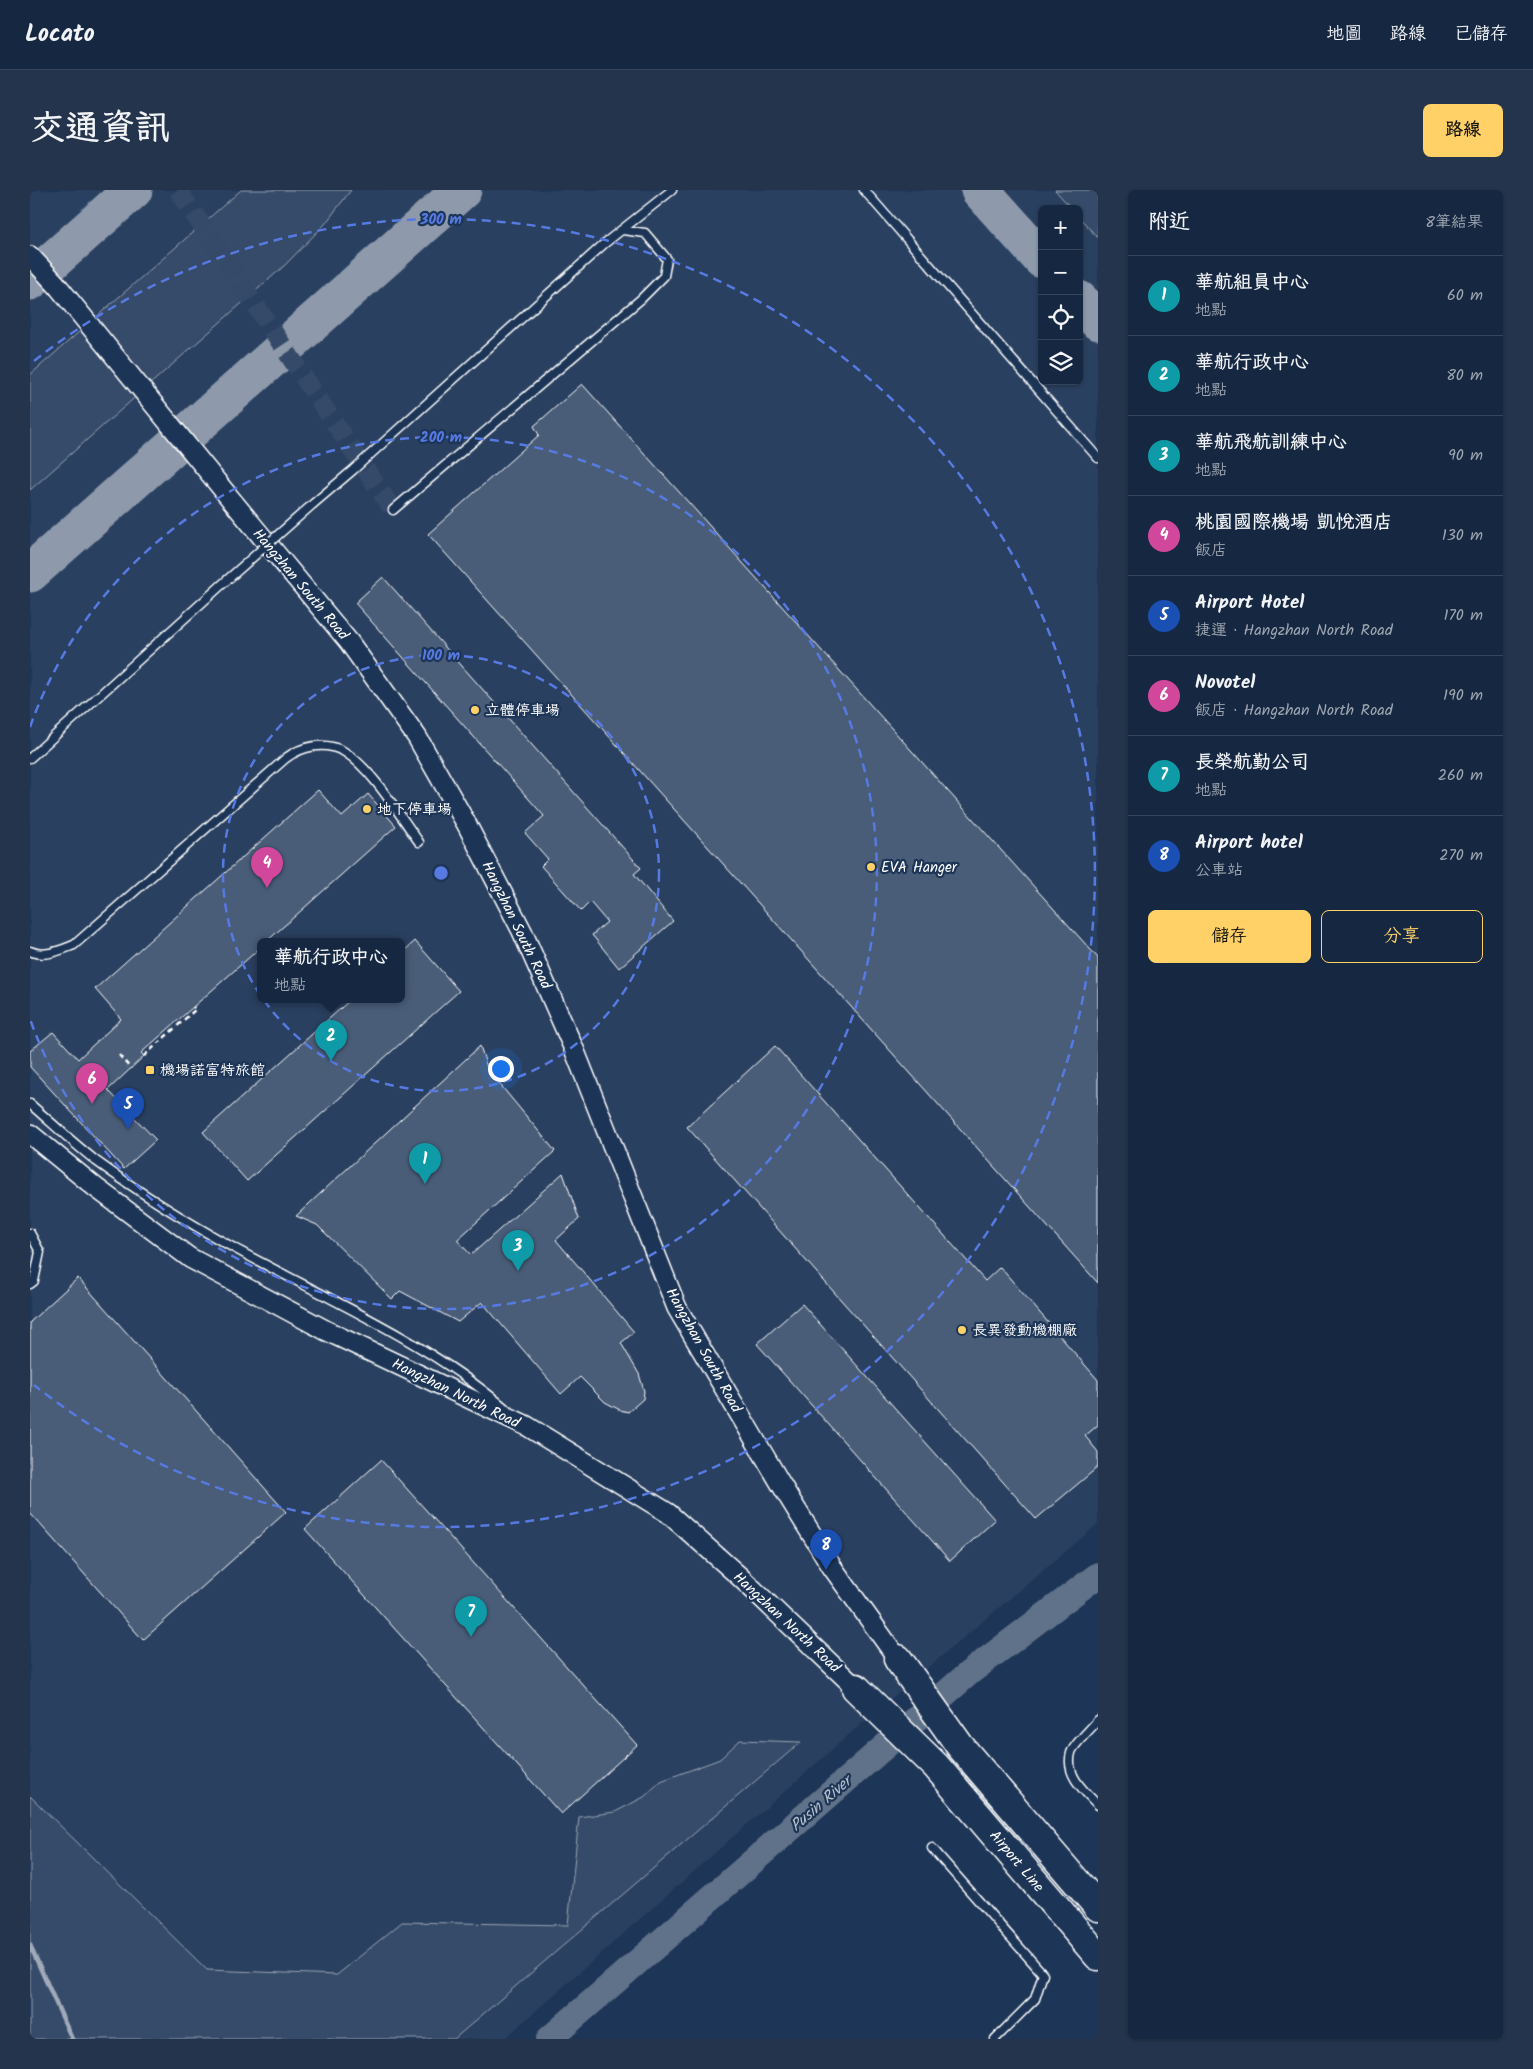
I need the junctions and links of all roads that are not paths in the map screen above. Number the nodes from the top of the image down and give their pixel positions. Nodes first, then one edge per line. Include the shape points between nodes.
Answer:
1 (672, 190) edge
2 (864, 190) edge
3 (622, 230) junction
4 (30, 256) edge
5 (1098, 458) edge
6 (393, 510) dead end
7 (30, 758) edge
8 (419, 842) dead end
9 (30, 951) edge
10 (30, 1104) edge
11 (30, 1134) edge
12 (30, 1233) edge
13 (30, 1284) edge
14 (527, 1426) junction
15 (898, 1659) joint
16 (856, 1688) joint
17 (1098, 1720) edge
18 (1098, 1805) edge
19 (1018, 1814) junction
20 (932, 1848) dead end
21 (1098, 1883) edge
22 (1098, 1906) edge
23 (1098, 1956) edge
24 (995, 2039) edge

1 - 3 lane
2 - 5 lane
3 - 6 lane via 645,233 667,259 664,276
3 - 7 lane, bridge
4 - 15 street, Hangzhan South Road via 350,642 418,737 522,931 574,1049 677,1308 827,1559
8 - 9 lane via 357,762 342,750 306,746 286,758 74,945 54,953
10 - 14 lane via 96,1160 164,1207 409,1341 481,1387
11 - 14 street, Hangzhan North Road via 95,1188 190,1258 327,1331
12 - 13 lane via 40,1252 34,1281
14 - 16 street, Hangzhan North Road via 668,1513
15 - 19 highway, Airport Line via 960,1746
16 - 23 highway, Airport Line via 936,1766
17 - 18 lane via 1071,1752 1070,1770
19 - 21 highway
19 - 22 highway, Airport Line
20 - 24 lane via 1043,1974 1035,1999

